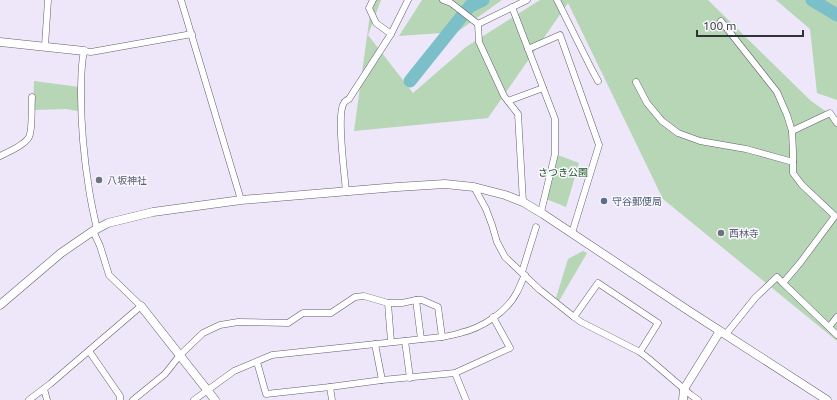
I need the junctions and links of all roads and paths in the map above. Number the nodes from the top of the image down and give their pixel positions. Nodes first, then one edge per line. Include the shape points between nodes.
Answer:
1 (48, 0) edge
2 (181, 0) edge
3 (373, 0) edge
4 (408, 0) edge
5 (443, 0) edge
6 (527, 0) edge
7 (557, 0) edge
8 (512, 7) junction
9 (721, 20) dead end
10 (478, 24) junction
11 (192, 34) junction
12 (391, 34) junction
13 (0, 42) edge
14 (45, 46) junction
15 (528, 49) junction
16 (84, 51) junction
17 (598, 82) dead end
18 (636, 82) dead end
19 (543, 88) junction
20 (32, 97) dead end
21 (508, 101) junction
22 (837, 123) edge
23 (792, 131) junction
24 (0, 156) edge
25 (793, 162) junction
26 (474, 187) junction
27 (346, 192) junction
28 (241, 200) junction
29 (523, 202) junction
30 (541, 212) dead end
31 (836, 217) edge
32 (536, 227) dead end
33 (95, 230) junction
34 (572, 233) junction
35 (523, 274) junction
36 (783, 283) junction
37 (416, 300) junction
38 (388, 303) junction
39 (0, 305) edge
40 (141, 306) junction
41 (493, 317) junction
42 (574, 317) junction
43 (837, 317) edge
44 (829, 327) junction
45 (723, 333) junction
46 (837, 335) edge
47 (442, 337) junction
48 (421, 339) junction
49 (405, 341) junction
50 (391, 342) junction
51 (375, 344) junction
52 (89, 351) junction
53 (640, 352) junction
54 (180, 355) junction
55 (256, 362) junction
56 (455, 374) junction
57 (410, 378) junction
58 (382, 380) junction
59 (330, 387) junction
60 (44, 389) junction
61 (684, 389) junction
62 (207, 390) junction
63 (29, 400) edge
64 (47, 400) edge
65 (120, 400) edge
66 (134, 400) edge
67 (194, 400) edge
68 (215, 400) edge
69 (332, 400) edge
70 (466, 400) edge
71 (683, 400) edge
72 (698, 400) edge
73 (827, 400) edge

1 - 14 street
2 - 11 street
3 - 12 street via 369,8 376,23
4 - 12 street
5 - 10 street
6 - 8 street
7 - 17 street
8 - 10 street
8 - 15 street
9 - 23 street via 777,92
10 - 21 street via 479,42
11 - 16 street via 92,52
11 - 28 street
12 - 27 street via 349,99 343,103 340,127
13 - 14 street
14 - 16 street
15 - 19 street
15 - 34 street via 560,35 599,145
16 - 33 street via 81,114
18 - 25 street via 647,103 662,121 678,133 700,141 746,149
19 - 21 street
19 - 30 street via 555,119 555,154
20 - 24 street via 31,131 28,138
21 - 29 street via 518,114
22 - 23 street via 830,112
23 - 25 street
25 - 31 street via 793,173 802,185
26 - 27 street via 445,184
26 - 29 street
26 - 35 street via 486,209 505,257
27 - 28 street
28 - 33 street via 153,212 108,223
29 - 34 street
31 - 36 street
32 - 35 street
33 - 39 street via 61,253
33 - 40 street via 109,275
34 - 45 street
35 - 41 street via 517,293 500,313
35 - 42 street
36 - 44 street
36 - 45 street via 777,278
37 - 38 street
37 - 47 street via 438,307
37 - 48 street
38 - 50 street
38 - 54 street via 364,296 356,297 331,312 303,313 288,323 238,322 220,325 203,333
40 - 52 street
40 - 54 street
41 - 47 street via 476,328
41 - 56 street via 510,348
42 - 53 street
42 - 53 street via 598,284 658,323
43 - 44 street
44 - 46 street
45 - 61 street
45 - 73 street
47 - 48 street
48 - 49 street
49 - 50 street
49 - 57 street
50 - 51 street
51 - 55 street via 272,355
51 - 58 street
52 - 60 street
52 - 65 street via 120,396
53 - 61 street
54 - 62 street
54 - 66 street via 165,374
55 - 59 street via 266,394
55 - 62 street via 234,372
56 - 57 street
56 - 70 street
57 - 58 street
58 - 59 street
59 - 69 street
60 - 63 street
60 - 64 street
61 - 71 street
61 - 72 street
62 - 67 street
62 - 68 street

